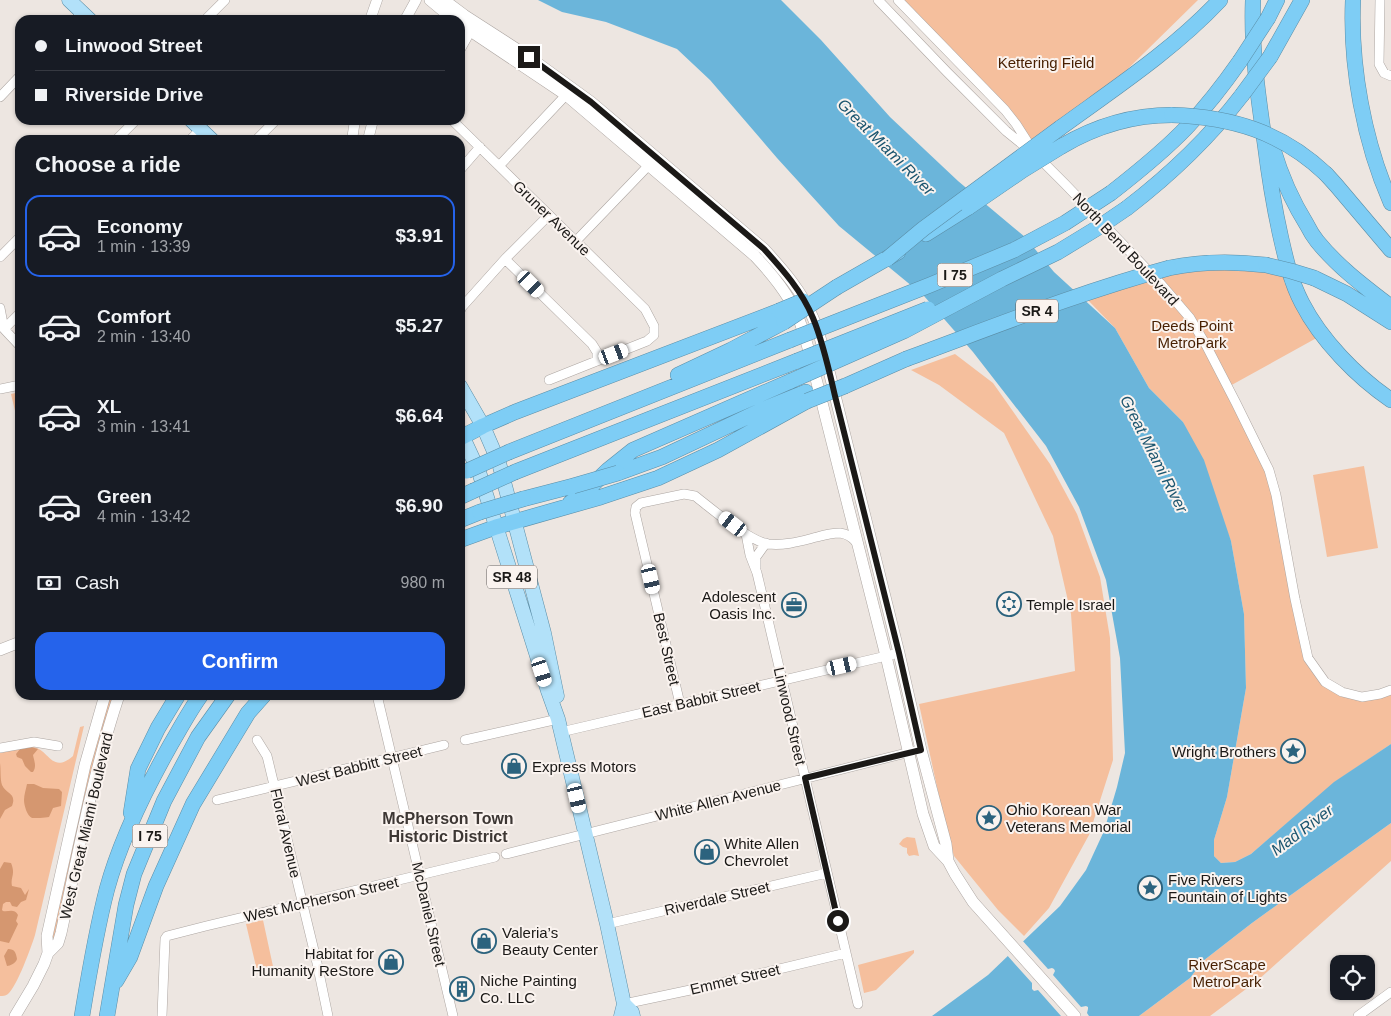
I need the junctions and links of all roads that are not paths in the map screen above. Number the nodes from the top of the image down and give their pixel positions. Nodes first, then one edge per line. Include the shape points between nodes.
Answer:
1 (70, 0) edge
2 (225, 0) edge
3 (377, 0) edge
4 (416, 0) edge
5 (430, 0) edge
6 (444, 0) edge
7 (878, 0) edge
8 (898, 0) edge
9 (1220, 0) edge
10 (1253, 0) edge
11 (1277, 0) edge
12 (1302, 0) edge
13 (1353, 0) edge
14 (1380, 0) edge
15 (80, 15) edge
16 (210, 15) edge
17 (372, 15) edge
18 (408, 15) edge
19 (448, 15) edge
20 (464, 15) edge
21 (465, 16) edge
22 (465, 28) edge
23 (470, 32) junction
24 (465, 41) edge
25 (1391, 76) edge
26 (15, 81) edge
27 (566, 95) junction
28 (0, 96) edge
29 (1259, 102) junction
30 (131, 125) edge
31 (196, 125) edge
32 (271, 125) edge
33 (457, 125) edge
34 (121, 135) edge
35 (207, 135) edge
36 (261, 135) edge
37 (480, 148) junction
38 (1038, 157) junction
39 (465, 164) edge
40 (649, 165) junction
41 (499, 166) junction
42 (1391, 203) edge
43 (550, 215) junction
44 (576, 241) junction
45 (15, 242) edge
46 (1391, 250) edge
47 (0, 257) edge
48 (506, 259) junction
49 (887, 259) junction
50 (1002, 279) junction
51 (465, 304) edge
52 (1365, 305) junction
53 (1391, 307) edge
54 (0, 308) edge
55 (781, 316) junction
56 (15, 318) edge
57 (1391, 322) edge
58 (4, 329) junction
59 (1391, 334) edge
60 (15, 341) edge
61 (598, 360) junction
62 (550, 380) dead end
63 (15, 386) edge
64 (0, 388) edge
65 (465, 395) edge
66 (807, 397) junction
67 (639, 400) junction
68 (1391, 400) edge
69 (483, 426) junction
70 (465, 433) edge
71 (465, 443) edge
72 (465, 472) edge
73 (467, 494) edge
74 (560, 508) junction
75 (465, 518) edge
76 (513, 521) junction
77 (496, 527) junction
78 (746, 534) junction
79 (465, 538) edge
80 (856, 542) junction
81 (766, 543) junction
82 (757, 573) junction
83 (15, 644) edge
84 (0, 650) edge
85 (899, 653) junction
86 (886, 656) junction
87 (782, 680) junction
88 (1391, 690) edge
89 (104, 700) edge
90 (118, 700) edge
91 (175, 700) edge
92 (198, 700) edge
93 (224, 700) edge
94 (260, 700) edge
95 (378, 700) edge
96 (680, 704) junction
97 (560, 726) junction
98 (257, 740) dead end
99 (465, 740) dead end
100 (444, 745) dead end
101 (58, 746) dead end
102 (0, 748) edge
103 (921, 750) junction
104 (908, 752) junction
105 (392, 758) junction
106 (805, 778) junction
107 (275, 786) junction
108 (216, 800) dead end
109 (128, 829) junction
110 (585, 834) junction
111 (506, 854) dead end
112 (496, 857) dead end
113 (948, 861) junction
114 (827, 873) junction
115 (420, 875) junction
116 (303, 903) junction
117 (607, 924) junction
118 (48, 953) junction
119 (846, 953) junction
120 (112, 992) junction
121 (1391, 992) edge
122 (858, 1004) dead end
123 (623, 1010) edge
124 (108, 1012) edge
125 (82, 1013) edge
126 (15, 1016) edge
127 (162, 1016) edge
128 (328, 1016) edge
129 (454, 1016) edge
130 (633, 1016) edge
131 (1075, 1016) edge
132 (1358, 1016) edge

1 - 15 main road
2 - 16 street
3 - 17 street
4 - 18 street
5 - 19 main road
6 - 20 main road
7 - 38 street, North Bend Boulevard via 1006,131
8 - 38 street, North Bend Boulevard via 1005,110
9 - 49 highway, bridge via 1146,65
10 - 29 highway
11 - 67 highway, I 75, bridge via 1240,61 1187,127 1111,193 1064,224 1014,250 930,285
12 - 50 highway, I 75, bridge via 1270,56 1224,119 1174,170 1127,208 1072,244
13 - 42 highway via 1361,102 1378,170
14 - 25 street via 1379,64 1384,73
21 - 85 main road via 591,102 764,249 796,286 814,318 826,359
22 - 23 main road
23 - 24 street
23 - 27 main road
26 - 28 street
27 - 40 main road
27 - 41 street
29 - 53 highway via 1294,206 1316,241
29 - 68 highway via 1270,185 1292,282 1322,335 1351,367
30 - 34 street
31 - 35 main road
32 - 36 street
33 - 37 street, Gruner Avenue
37 - 39 street
37 - 41 street, Gruner Avenue
38 - 88 street, North Bend Boulevard via 1160,284 1197,329 1269,470 1308,658 1325,682 1342,692 1362,697
40 - 44 street
40 - 80 main road via 755,256 793,307 811,359
41 - 43 street, Gruner Avenue
43 - 44 street, Gruner Avenue
43 - 48 street
44 - 61 street, Gruner Avenue via 645,309 654,326 654,335 647,341
45 - 47 street
46 - 49 highway, bridge via 1336,184 1292,147 1235,122 1172,115 1145,116 1090,131
48 - 51 street
48 - 61 street via 592,344
49 - 55 highway, bridge
50 - 73 highway, I 75, bridge via 514,472
50 - 74 highway, bridge via 904,331 633,450 575,500
52 - 57 highway, SR 4
52 - 59 highway
52 - 66 highway, SR 4, bridge via 1314,278 1291,270 1218,262 1191,264 1070,299
54 - 58 street
55 - 67 highway via 731,350 662,382
55 - 69 highway
56 - 58 street
58 - 60 street
61 - 62 street
63 - 64 street
65 - 69 main road, SR 48
66 - 74 highway via 683,468 633,488
66 - 75 highway, bridge via 764,410 662,457 618,473
67 - 72 highway, I 75, bridge
69 - 70 highway
69 - 76 main road, SR 48 via 499,463
71 - 77 main road, SR 48 via 479,472
74 - 76 highway
76 - 77 highway
76 - 97 main road, SR 48 via 546,642 557,690
77 - 79 highway
77 - 97 main road, SR 48
78 - 81 street
78 - 82 street, Linwood Street
78 - 96 street, Best Street via 690,494 641,503 636,507
80 - 81 street via 851,536 840,533 786,544
80 - 86 main road
81 - 82 street, Linwood Street via 756,557
82 - 87 street, Linwood Street
83 - 84 main road
85 - 86 street, East Babbit Street
85 - 103 main road
86 - 87 street, East Babbit Street
86 - 104 main road
87 - 96 street, East Babbit Street
87 - 106 street, Linwood Street
89 - 118 main road, West Great Miami Boulevard via 85,765 47,936
90 - 118 main road, West Great Miami Boulevard via 99,763 61,933 58,943
91 - 109 highway via 138,769
92 - 109 highway, I 75 via 164,757
93 - 120 highway, I 75 via 198,737 164,801 134,874
94 - 120 highway via 248,713 193,804 156,886 130,957
95 - 105 street, McDaniel Street
96 - 97 street, East Babbit Street
97 - 99 street
97 - 110 main road, SR 48
98 - 107 street, Floral Avenue via 267,756
100 - 105 street, West Babbitt Street
101 - 102 street via 34,742
103 - 104 street, White Allen Avenue
103 - 113 main road
104 - 106 street, White Allen Avenue
104 - 113 main road via 928,831 934,846
105 - 107 street, West Babbitt Street
105 - 115 street, McDaniel Street
106 - 110 street, White Allen Avenue
106 - 114 street, Linwood Street
107 - 108 street, West Babbitt Street
107 - 116 street, Floral Avenue
109 - 125 highway, I 75 via 107,888
110 - 111 street
110 - 117 main road, SR 48
112 - 115 street, West McPherson Street
113 - 131 main road via 983,912
114 - 117 street, Riverdale Street
114 - 119 street, Linwood Street
115 - 116 street, West McPherson Street
115 - 129 street, McDaniel Street
116 - 127 street, West McPherson Street via 170,934 164,939
116 - 128 street, Floral Avenue
117 - 123 main road, SR 48
118 - 126 main road, West Great Miami Boulevard
119 - 122 street, Linwood Street
119 - 123 street, Emmet Street
120 - 124 highway, I 75
121 - 132 street
123 - 130 main road, SR 48 via 632,1012

